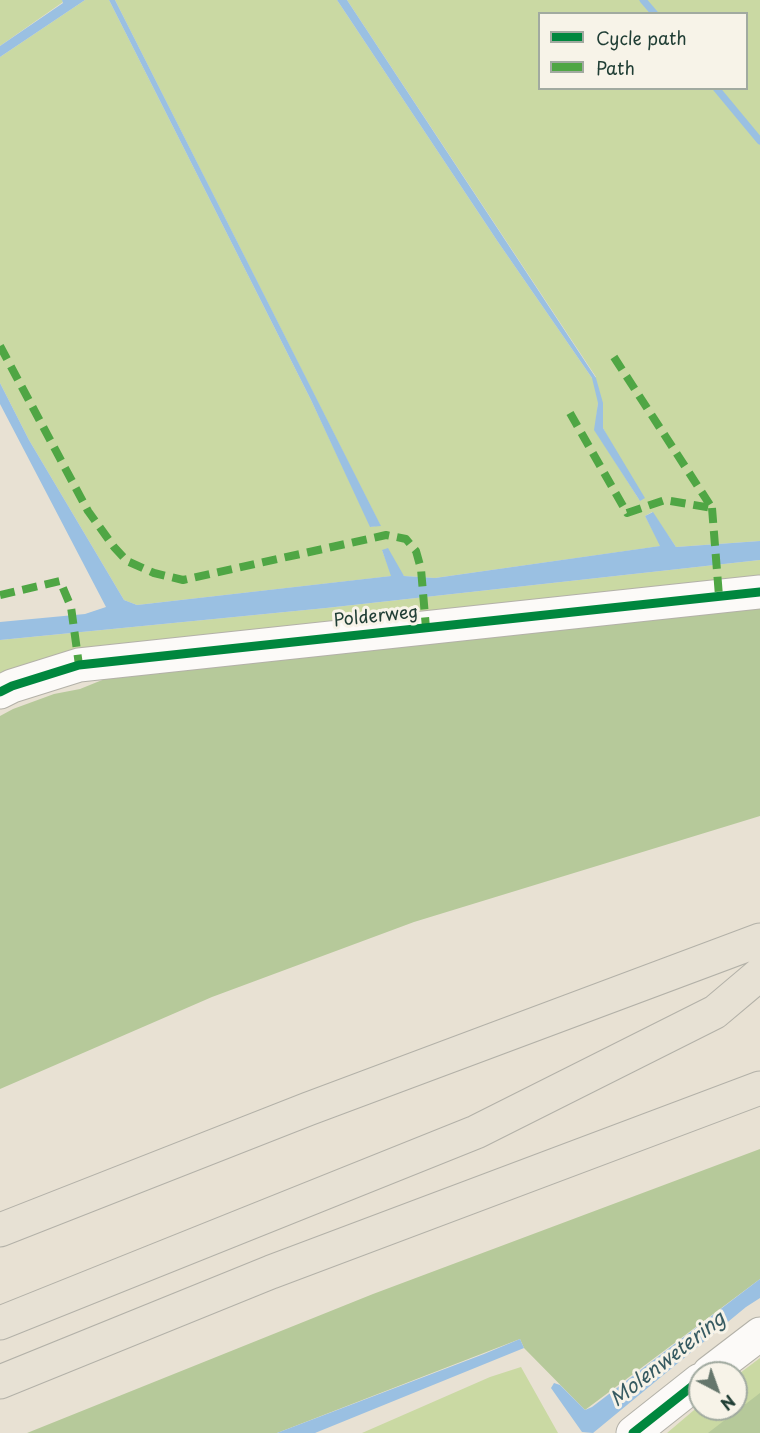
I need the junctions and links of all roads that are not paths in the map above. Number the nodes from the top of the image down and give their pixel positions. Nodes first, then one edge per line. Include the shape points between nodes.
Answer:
1 (760, 592) edge
2 (0, 692) edge
3 (760, 940) edge
4 (760, 974) edge
5 (760, 1088) edge
6 (0, 1230) edge
7 (0, 1323) edge
8 (760, 1334) edge
9 (725, 1361) edge
10 (0, 1382) edge
11 (688, 1389) edge
12 (633, 1433) edge

1 - 2 street, Polderweg via 79,665
3 - 6 highway via 319,1105
4 - 7 highway via 715,1012 476,1132
5 - 10 highway via 271,1272
8 - 9 street
11 - 12 street

